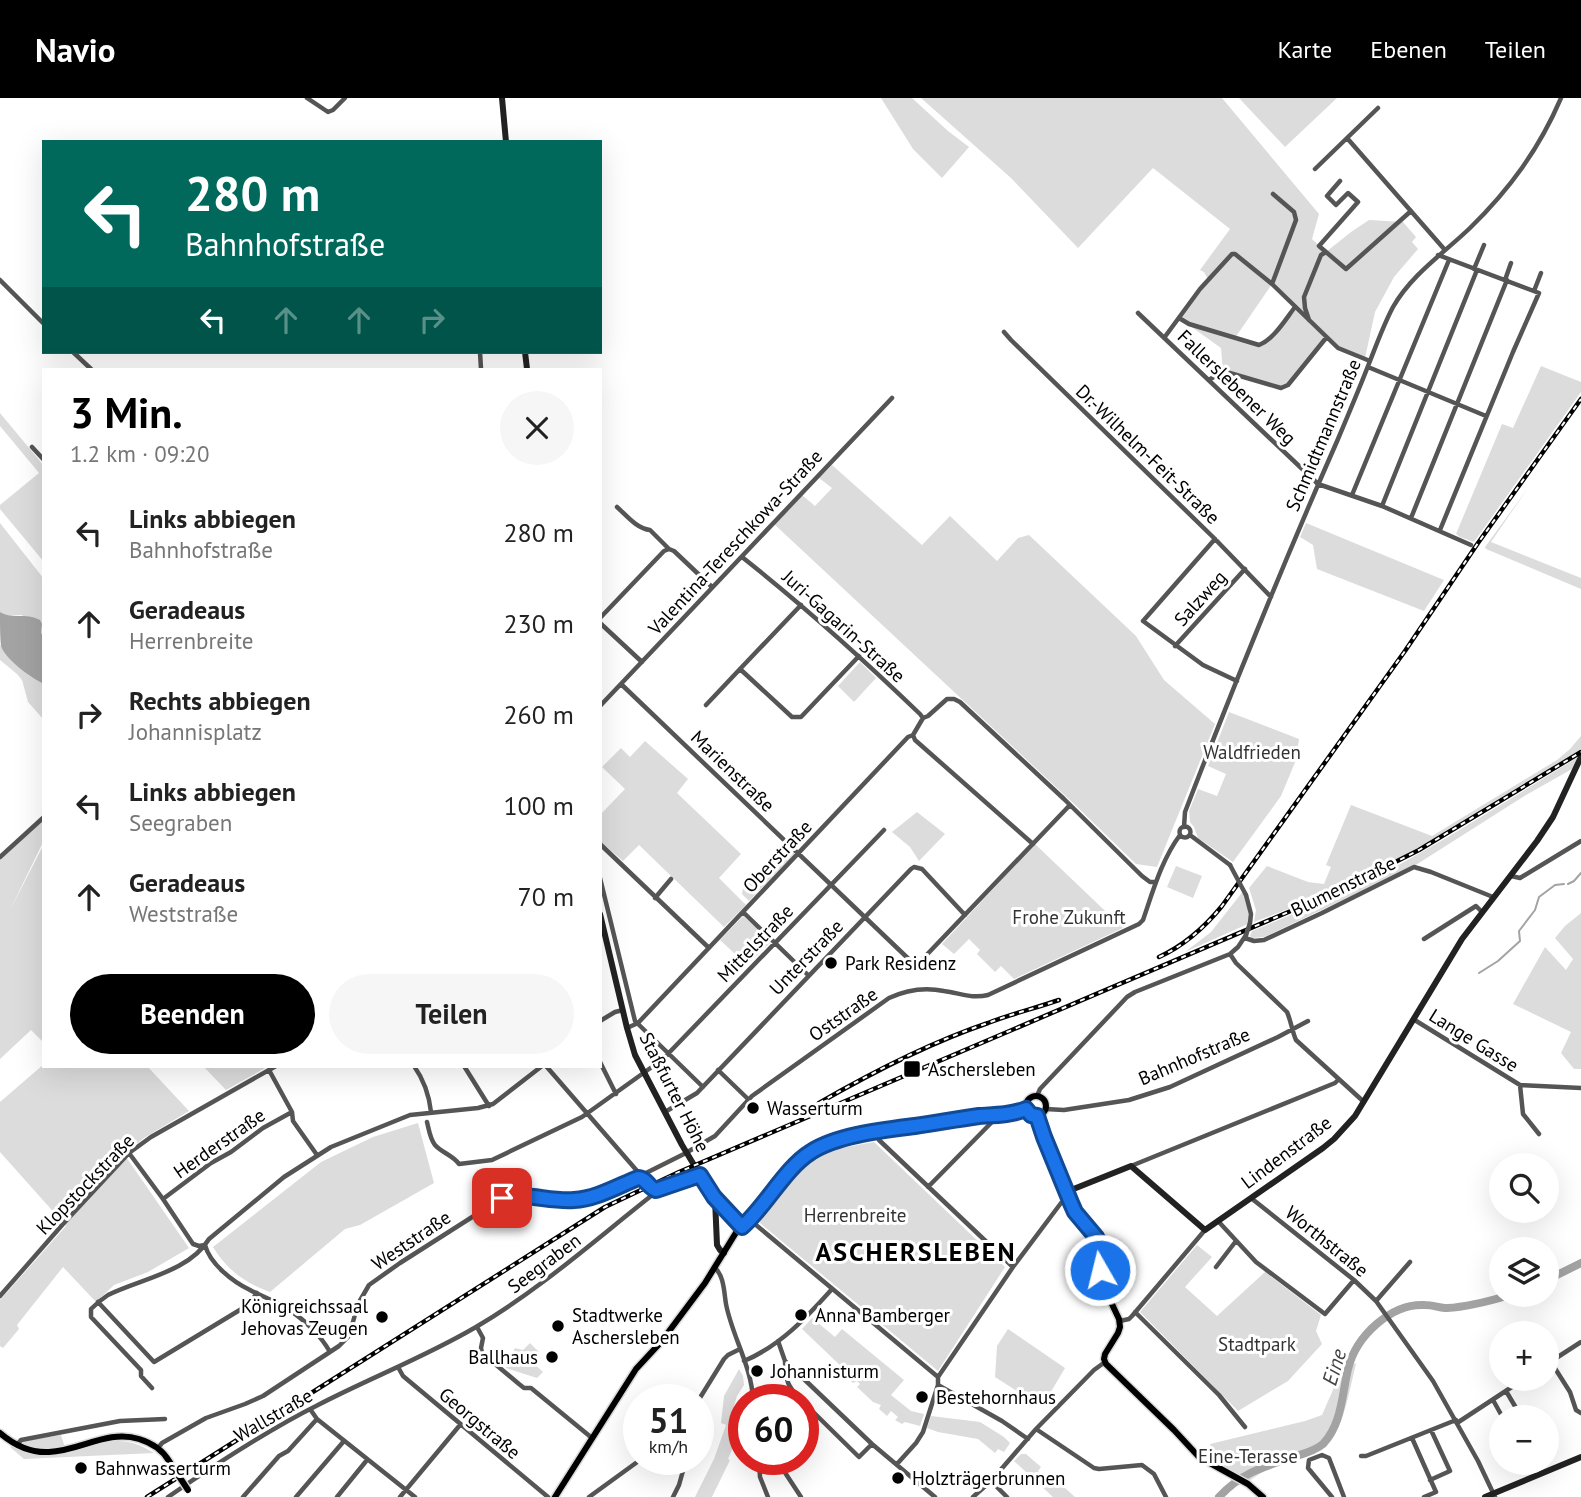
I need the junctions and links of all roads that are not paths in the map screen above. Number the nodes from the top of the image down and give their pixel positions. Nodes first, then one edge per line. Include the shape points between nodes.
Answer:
1 (307, 98) edge
2 (345, 98) edge
3 (502, 98) edge
4 (1561, 98) edge
5 (1378, 108) dead end
6 (1347, 138) junction
7 (506, 140) edge
8 (1315, 169) dead end
9 (1340, 181) dead end
10 (1273, 194) dead end
11 (1411, 211) junction
12 (1484, 245) dead end
13 (1445, 250) junction
14 (1326, 252) junction
15 (1438, 255) junction
16 (1450, 260) junction
17 (1511, 263) dead end
18 (1476, 270) junction
19 (1541, 273) dead end
20 (0, 280) edge
21 (1506, 280) junction
22 (1272, 284) junction
23 (1536, 292) junction
24 (1295, 307) junction
25 (1138, 313) dead end
26 (1179, 318) junction
27 (42, 322) edge
28 (1310, 322) junction
29 (1004, 332) dead end
30 (1164, 338) junction
31 (1326, 338) junction
32 (75, 354) edge
33 (1370, 361) junction
34 (1368, 367) junction
35 (90, 368) edge
36 (1209, 380) junction
37 (1399, 381) junction
38 (1429, 392) junction
39 (892, 398) dead end
40 (1457, 404) junction
41 (1486, 416) junction
42 (32, 447) dead end
43 (42, 458) edge
44 (1318, 484) junction
45 (1352, 495) junction
46 (617, 506) dead end
47 (1382, 506) junction
48 (1411, 519) junction
49 (1440, 530) junction
50 (1215, 539) junction
51 (1471, 545) dead end
52 (669, 549) junction
53 (742, 557) junction
54 (1245, 569) junction
55 (712, 587) junction
56 (1271, 597) junction
57 (801, 605) junction
58 (602, 616) edge
59 (602, 625) edge
60 (1175, 646) junction
61 (859, 656) junction
62 (642, 662) junction
63 (740, 669) junction
64 (1237, 681) junction
65 (621, 684) junction
66 (602, 704) edge
67 (706, 705) dead end
68 (923, 718) junction
69 (913, 735) junction
70 (1581, 757) edge
71 (1069, 806) junction
72 (42, 819) edge
73 (1184, 827) junction
74 (884, 830) dead end
75 (1180, 835) junction
76 (1190, 835) junction
77 (1581, 841) edge
78 (1033, 844) junction
79 (602, 846) edge
80 (799, 853) junction
81 (0, 857) edge
82 (1511, 876) junction
83 (671, 879) dead end
84 (1156, 882) junction
85 (831, 885) junction
86 (602, 886) edge
87 (1493, 897) junction
88 (654, 898) junction
89 (743, 912) junction
90 (1482, 912) junction
91 (965, 915) junction
92 (865, 916) junction
93 (602, 923) edge
94 (1246, 937) junction
95 (1424, 939) dead end
96 (775, 942) junction
97 (709, 948) junction
98 (1230, 954) junction
99 (808, 975) junction
100 (622, 1010) junction
101 (1413, 1019) junction
102 (602, 1020) edge
103 (1308, 1021) dead end
104 (638, 1023) junction
105 (627, 1028) junction
106 (1292, 1030) junction
107 (668, 1054) junction
108 (602, 1066) edge
109 (272, 1068) edge
110 (415, 1068) edge
111 (465, 1068) edge
112 (541, 1068) edge
113 (546, 1068) edge
114 (269, 1070) junction
115 (718, 1070) junction
116 (644, 1072) junction
117 (1338, 1080) junction
118 (1520, 1085) junction
119 (703, 1087) junction
120 (1581, 1088) edge
121 (616, 1094) junction
122 (1037, 1096) junction
123 (748, 1099) junction
124 (1364, 1101) junction
125 (489, 1106) junction
126 (1026, 1109) junction
127 (1045, 1109) junction
128 (292, 1112) junction
129 (431, 1112) junction
130 (665, 1112) junction
131 (587, 1114) junction
132 (992, 1115) junction
133 (1037, 1116) junction
134 (427, 1122) dead end
135 (875, 1132) junction
136 (1539, 1135) dead end
137 (687, 1152) junction
138 (130, 1153) junction
139 (317, 1155) junction
140 (1131, 1166) junction
141 (700, 1175) junction
142 (641, 1178) junction
143 (928, 1187) junction
144 (654, 1190) junction
145 (1067, 1196) junction
146 (714, 1197) junction
147 (1251, 1198) junction
148 (163, 1199) junction
149 (726, 1210) junction
150 (716, 1214) junction
151 (750, 1220) junction
152 (1218, 1221) junction
153 (742, 1227) junction
154 (1205, 1230) junction
155 (1236, 1241) junction
156 (205, 1245) junction
157 (724, 1253) junction
158 (1410, 1262) dead end
159 (1013, 1267) junction
160 (1216, 1267) dead end
161 (715, 1268) junction
162 (1354, 1280) junction
163 (832, 1289) junction
164 (257, 1293) junction
165 (0, 1296) edge
166 (1376, 1301) junction
167 (98, 1303) junction
168 (1135, 1312) junction
169 (1120, 1321) junction
170 (477, 1327) junction
171 (778, 1341) junction
172 (1581, 1342) edge
173 (740, 1349) junction
174 (330, 1352) junction
175 (1559, 1356) edge
176 (785, 1361) junction
177 (744, 1362) junction
178 (1105, 1362) junction
179 (398, 1367) junction
180 (938, 1377) junction
181 (1559, 1377) edge
182 (709, 1384) edge
183 (750, 1384) edge
184 (787, 1384) edge
185 (938, 1385) junction
186 (152, 1388) dead end
187 (1506, 1391) joint
188 (1493, 1400) junction
189 (1496, 1405) edge
190 (1514, 1405) edge
191 (310, 1409) junction
192 (1581, 1413) edge
193 (819, 1418) edge
194 (165, 1419) dead end
195 (317, 1419) junction
196 (1456, 1421) junction
197 (460, 1425) junction
198 (1245, 1426) dead end
199 (1036, 1429) junction
200 (1431, 1430) junction
201 (1, 1436) edge
202 (592, 1438) junction
203 (1412, 1438) junction
204 (1028, 1439) junction
205 (344, 1441) junction
206 (872, 1444) junction
207 (17, 1445) junction
208 (158, 1448) junction
209 (1361, 1455) dead end
210 (1581, 1457) edge
211 (367, 1460) junction
212 (897, 1464) junction
213 (623, 1472) edge
214 (683, 1475) edge
215 (761, 1475) edge
216 (787, 1475) edge
217 (1430, 1480) junction
218 (991, 1481) junction
219 (406, 1490) junction
220 (1494, 1495) edge
221 (168, 1497) edge
222 (192, 1497) edge
223 (243, 1497) edge
224 (296, 1497) edge
225 (337, 1497) edge
226 (400, 1497) edge
227 (415, 1497) edge
228 (548, 1497) edge
229 (555, 1497) edge
230 (589, 1497) edge
231 (673, 1497) edge
232 (768, 1497) edge
233 (802, 1497) edge
234 (935, 1497) edge
235 (973, 1497) edge
236 (1007, 1497) edge
237 (1166, 1497) edge
238 (1263, 1497) edge
239 (1332, 1497) edge
240 (1344, 1497) edge
241 (1424, 1497) edge
242 (1485, 1497) edge

1 - 2 street via 328,112
3 - 7 street
4 - 13 street, Schmidtmannstraße via 1525,165
5 - 6 street
6 - 8 street
6 - 11 street
9 - 14 street via 1327,196 1336,205 1348,193 1358,202 1319,246
10 - 22 street via 1294,212 1296,220
11 - 13 street
11 - 14 street via 1346,270
12 - 18 street
13 - 15 street, Schmidtmannstraße
14 - 28 street via 1304,297
15 - 16 street
15 - 33 street, Schmidtmannstraße via 1394,306
16 - 18 street
16 - 37 street
17 - 21 street
18 - 21 street
18 - 38 street
19 - 23 street
20 - 27 street
21 - 23 street
21 - 40 street
22 - 24 street
22 - 26 street via 1231,254
23 - 41 street
24 - 26 street via 1259,345
24 - 28 street
25 - 30 street, Fallerslebener Weg
26 - 30 street
28 - 31 street
29 - 50 street, Dr.-Wilhelm-Feit-Straße
30 - 36 street, Fallerslebener Weg
31 - 33 street
31 - 36 street via 1281,388 1223,371
32 - 35 street
33 - 34 street, Schmidtmannstraße
34 - 37 street
34 - 44 street, Schmidtmannstraße
36 - 44 street, Fallerslebener Weg
37 - 38 street
37 - 45 street
38 - 40 street
38 - 47 street
39 - 53 street, Valentina-Tereschkowa-Straße
40 - 41 street
40 - 48 street
41 - 49 street
42 - 43 street
44 - 45 street, Fallerslebener Weg
44 - 56 street, Schmidtmannstraße
45 - 47 street, Fallerslebener Weg
46 - 52 street
47 - 48 street, Fallerslebener Weg
48 - 49 street, Fallerslebener Weg
49 - 51 street, Fallerslebener Weg
50 - 54 street, Dr.-Wilhelm-Feit-Straße
50 - 60 street via 1143,621
52 - 55 street
52 - 58 street
53 - 55 street, Valentina-Tereschkowa-Straße
53 - 57 street, Juri-Gagarin-Straße
54 - 56 street, Dr.-Wilhelm-Feit-Straße
54 - 60 street, Salzweg
55 - 62 street, Valentina-Tereschkowa-Straße
56 - 64 street, Schmidtmannstraße
57 - 61 street, Juri-Gagarin-Straße
57 - 63 street
59 - 62 street
60 - 64 street
61 - 63 street via 801,717 792,717
61 - 68 street, Juri-Gagarin-Straße
62 - 65 street, Valentina-Tereschkowa-Straße
63 - 67 street
64 - 73 street, Schmidtmannstraße via 1185,812
65 - 66 street, Valentina-Tereschkowa-Straße
65 - 80 street, Marienstraße
68 - 69 street, Oberstraße
68 - 71 street, Oberstraße via 944,701 960,702
69 - 78 street
69 - 80 street, Oberstraße
70 - 82 street, Lindenstraße via 1553,817
71 - 78 street
71 - 84 street via 1142,876
72 - 81 street
73 - 75 street
73 - 76 street
74 - 85 street, Mittelstraße
75 - 76 street
75 - 84 street
76 - 94 street, bridge via 1230,865 1247,895 1251,914
77 - 82 street via 1520,878
78 - 91 street
79 - 88 street
80 - 85 street, Marienstraße
80 - 89 street, Oberstraße
82 - 87 street, Lindenstraße
83 - 88 street
84 - 123 street, Oststraße via 1139,924 988,995 937,990 908,991 889,998
85 - 92 street, Marienstraße
85 - 96 street, Mittelstraße
86 - 104 street, Staßfurter Höhe
87 - 90 street, Lindenstraße
87 - 94 street, Blumenstraße via 1414,867 1264,940
88 - 97 street
89 - 96 street
89 - 97 street, Oberstraße
90 - 95 street via 1476,906
90 - 101 street, Lindenstraße
91 - 92 street, Unterstraße via 922,869 914,867
91 - 92 street, Marienstraße via 916,966
92 - 99 street, Unterstraße
93 - 100 street, Staßfurter Höhe
94 - 98 street
96 - 99 street
96 - 107 street, Mittelstraße
97 - 104 street, Oberstraße
98 - 106 street via 1287,1012
98 - 122 street via 1127,997
99 - 115 street, Unterstraße
100 - 102 street
100 - 105 street, Staßfurter Höhe
101 - 118 street, Lange Gasse
101 - 124 street, Lindenstraße
103 - 106 street, Bahnhofstraße
104 - 105 street, Oberstraße
104 - 107 street
105 - 116 street, Staßfurter Höhe
106 - 117 street via 1296,1041
106 - 127 street, Bahnhofstraße via 1170,1087 1129,1100
107 - 116 street, Mittelstraße
107 - 119 street
108 - 121 street
109 - 114 street, Klopstockstraße
110 - 129 street
111 - 125 street
112 - 125 street
113 - 131 street
114 - 128 street
114 - 138 street, Klopstockstraße
115 - 119 street, Unterstraße
115 - 123 street
116 - 121 street, Mittelstraße
116 - 130 street, Staßfurter Höhe
117 - 124 street
117 - 140 street
118 - 120 street, Lange Gasse
118 - 136 street, Lange Gasse via 1523,1114
119 - 130 street, Unterstraße
121 - 131 street, Mittelstraße
122 - 126 main road via 1028,1100
122 - 127 main road via 1044,1100
123 - 137 street, Oststraße via 718,1133
124 - 147 street, Lindenstraße via 1334,1139
125 - 129 street
126 - 132 main road
126 - 133 main road
127 - 133 main road
128 - 139 street via 293,1121
128 - 148 street, Herderstraße
129 - 139 street via 410,1115
130 - 137 street, Staßfurter Höhe
131 - 134 street, Mittelstraße via 492,1160 459,1164 436,1146
131 - 142 street
132 - 135 main road
132 - 143 street via 991,1123
133 - 145 main road
135 - 143 street
135 - 151 main road via 810,1152
137 - 141 street, Staßfurter Höhe
137 - 142 street, Weststraße
138 - 148 street
138 - 165 street, Klopstockstraße
139 - 156 street via 263,1193
140 - 145 street
140 - 154 street
141 - 144 street, Seegraben
141 - 146 street, Staßfurter Höhe
142 - 144 street
142 - 174 street, Weststraße via 575,1200 502,1198 369,1285 349,1336
143 - 159 street
144 - 170 street, Seegraben via 548,1279
145 - 159 street
145 - 169 main road via 1101,1247 1101,1281
146 - 149 street, Staßfurter Höhe
146 - 150 street
147 - 152 street, Lindenstraße
147 - 162 street, Worthstraße
148 - 156 street via 193,1244
149 - 150 street
149 - 153 street, Staßfurter Höhe
150 - 157 street via 718,1245
151 - 153 main road
151 - 163 street
152 - 154 street, Lindenstraße
152 - 155 street
153 - 157 main road
154 - 168 street, Lindenstraße
155 - 160 street
155 - 162 street via 1256,1262 1325,1314
156 - 164 street via 225,1273
156 - 167 street via 174,1267
157 - 161 main road
158 - 166 street
159 - 180 street
161 - 173 street via 721,1275
161 - 202 main road via 633,1373
162 - 166 street, Worthstraße
163 - 171 street via 805,1320
163 - 180 street
164 - 167 street via 248,1304 155,1362
164 - 174 street via 296,1314
166 - 196 street, Worthstraße
167 - 186 street via 91,1317
168 - 169 street, Lindenstraße
168 - 198 street
169 - 178 main road
170 - 179 street, Seegraben
170 - 202 street via 483,1338 482,1353
171 - 176 street
171 - 177 street
172 - 175 street
173 - 177 street
173 - 182 street via 724,1359
174 - 208 street, Weststraße via 263,1396 206,1418
176 - 184 street
176 - 206 street
177 - 183 street
178 - 199 street
178 - 238 main road via 1196,1454
179 - 191 street, Wallstraße
179 - 197 street, Georgstraße
180 - 185 street
181 - 192 street
185 - 204 street
185 - 212 street via 923,1432
187 - 188 street
187 - 190 street
188 - 189 street
188 - 196 street
191 - 195 street
191 - 221 street, Wallstraße
193 - 206 street via 859,1457
194 - 207 street via 120,1421 21,1440
195 - 205 street
195 - 223 street, Wallstraße
196 - 200 street
196 - 220 street, Worthstraße
197 - 219 street
197 - 228 street, Georgstraße
199 - 204 street
199 - 237 street via 1096,1469 1142,1465 1154,1474
200 - 203 street
200 - 217 street via 1450,1471
201 - 207 main road
202 - 229 main road
203 - 209 street
203 - 217 street
204 - 218 street
205 - 211 street
205 - 224 street
206 - 212 street
207 - 208 main road via 50,1452 123,1436
208 - 222 main road, bridge
210 - 220 street
211 - 219 street
211 - 225 street
212 - 234 street
213 - 230 street
214 - 231 street
215 - 232 street
216 - 233 street
217 - 241 street via 1436,1492
218 - 235 street
218 - 236 street
219 - 226 street
219 - 227 street
220 - 242 street
239 - 240 street via 1308,1468 1309,1460 1322,1455 1329,1458

